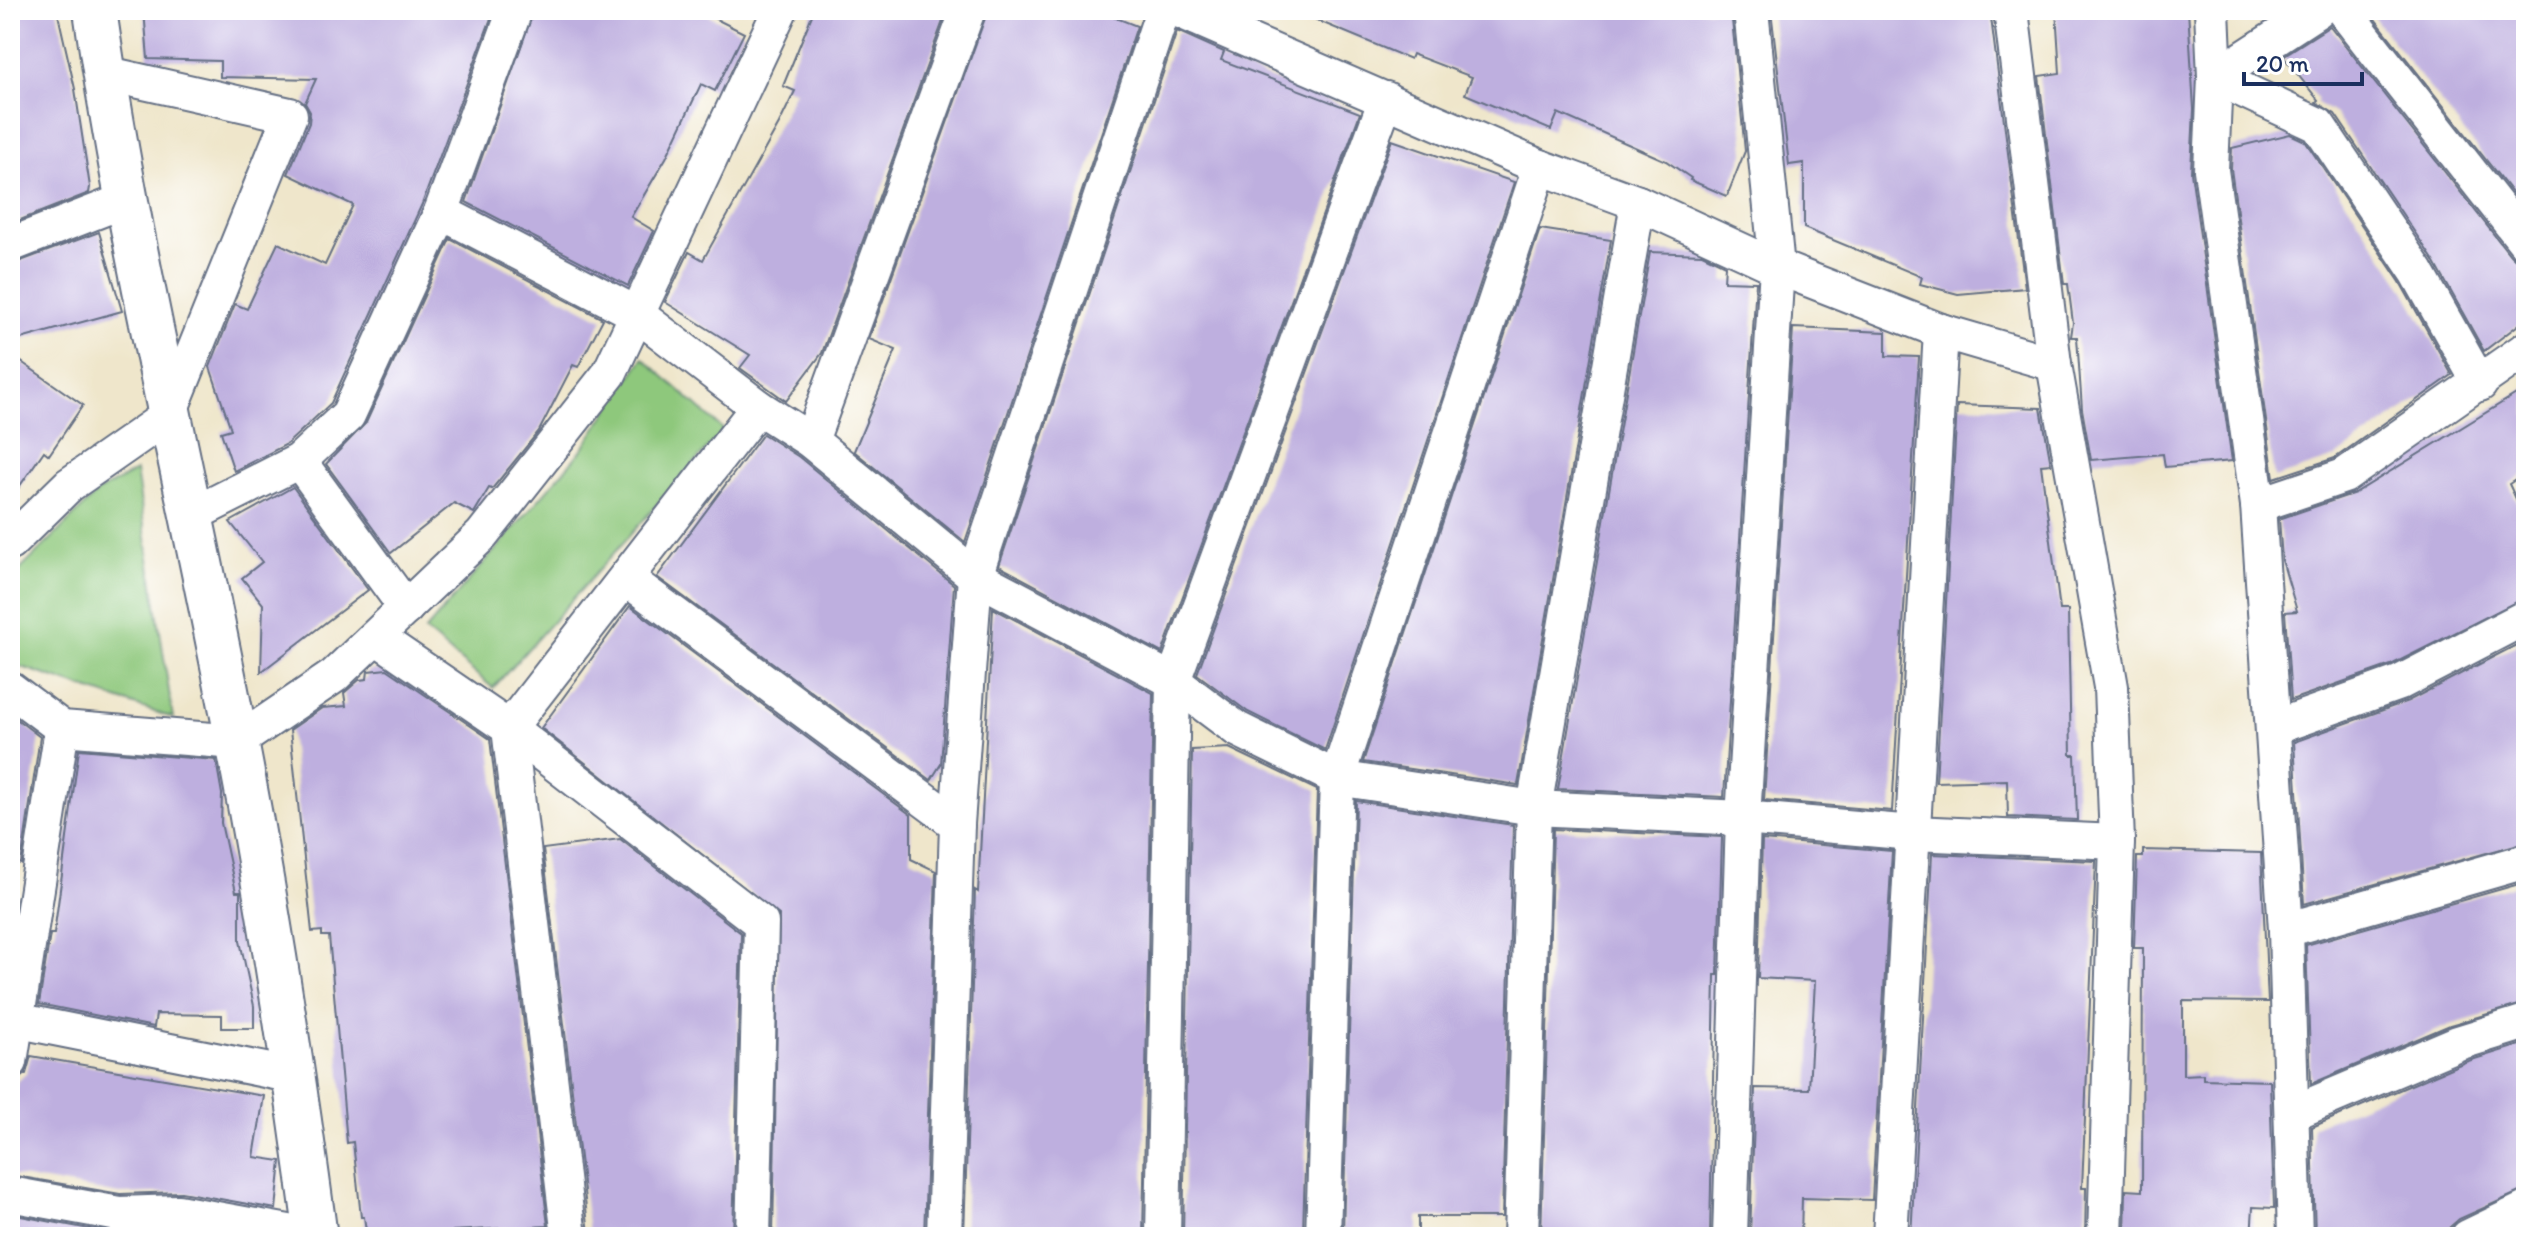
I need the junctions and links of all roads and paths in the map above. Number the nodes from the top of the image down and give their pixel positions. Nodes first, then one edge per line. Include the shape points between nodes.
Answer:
1 (95, 10) edge
2 (515, 10) edge
3 (780, 10) edge
4 (968, 10) edge
5 (1163, 10) edge
6 (1178, 10) edge
7 (1751, 10) edge
8 (2011, 10) edge
9 (2212, 10) edge
10 (2318, 10) edge
11 (2343, 10) edge
12 (104, 73) junction
13 (2215, 77) junction
14 (1386, 99) junction
15 (1540, 167) junction
16 (128, 199) junction
17 (1638, 203) junction
18 (441, 212) junction
19 (2526, 243) edge
20 (10, 245) edge
21 (1777, 267) junction
22 (637, 314) junction
23 (1941, 331) junction
24 (2526, 349) edge
25 (2054, 364) junction
26 (2480, 384) junction
27 (758, 407) junction
28 (168, 416) junction
29 (811, 441) junction
30 (299, 461) junction
31 (2258, 505) junction
32 (190, 516) junction
33 (10, 543) edge
34 (975, 576) junction
35 (627, 579) junction
36 (406, 608) junction
37 (2526, 617) edge
38 (376, 637) junction
39 (1173, 681) junction
40 (10, 689) edge
41 (62, 728) junction
42 (509, 728) junction
43 (2273, 728) junction
44 (237, 742) junction
45 (1337, 778) junction
46 (1534, 808) junction
47 (1743, 818) junction
48 (957, 824) junction
49 (1913, 833) junction
50 (2117, 842) junction
51 (2526, 861) edge
52 (2286, 930) junction
53 (14, 1019) edge
54 (2526, 1022) edge
55 (10, 1062) edge
56 (295, 1076) junction
57 (2293, 1113) junction
58 (10, 1194) edge
59 (2526, 1209) edge
60 (316, 1237) edge
61 (569, 1237) edge
62 (753, 1237) edge
63 (944, 1237) edge
64 (1163, 1237) edge
65 (1323, 1237) edge
66 (1521, 1237) edge
67 (1730, 1237) edge
68 (1890, 1237) edge
69 (2105, 1237) edge
70 (2295, 1237) edge
71 (2468, 1237) edge

1 - 12 street
2 - 18 street
3 - 22 street
4 - 29 street
5 - 34 street
6 - 14 street
7 - 21 street
8 - 25 street
9 - 13 street
10 - 13 street
11 - 19 street
12 - 16 street
12 - 28 street via 290,115
13 - 26 street via 2318,125 2417,272
13 - 31 street via 2211,170
14 - 15 street
14 - 39 street
15 - 17 street
15 - 45 street
16 - 20 street
16 - 28 street
17 - 21 street
17 - 46 street
18 - 22 street
18 - 30 street via 348,415
21 - 23 street
21 - 47 street
22 - 27 street
22 - 36 street via 609,374 521,486 482,535
23 - 25 street
23 - 49 street
24 - 26 street
25 - 50 street via 2111,687
26 - 31 street via 2344,476
27 - 29 street
27 - 35 street
28 - 32 street
28 - 33 street via 69,485
29 - 34 street
30 - 32 street
30 - 36 street
31 - 43 street
32 - 44 street
34 - 39 street
34 - 48 street
35 - 42 street
35 - 48 street
36 - 38 street
37 - 43 street via 2399,683
38 - 42 street
38 - 44 street via 334,676
39 - 45 street via 1237,729
39 - 64 street
40 - 41 street
41 - 44 street
41 - 53 street
42 - 61 street
42 - 62 street via 761,923
43 - 52 street
44 - 56 street
45 - 46 street
45 - 65 street
46 - 47 street
46 - 66 street
47 - 49 street
47 - 67 street
48 - 63 street
49 - 50 street
49 - 68 street
50 - 69 street
51 - 52 street
52 - 57 street
53 - 55 street
53 - 56 street
54 - 57 street via 2458,1043
56 - 60 street
57 - 70 street
58 - 60 street via 119,1214 178,1212
59 - 71 street

